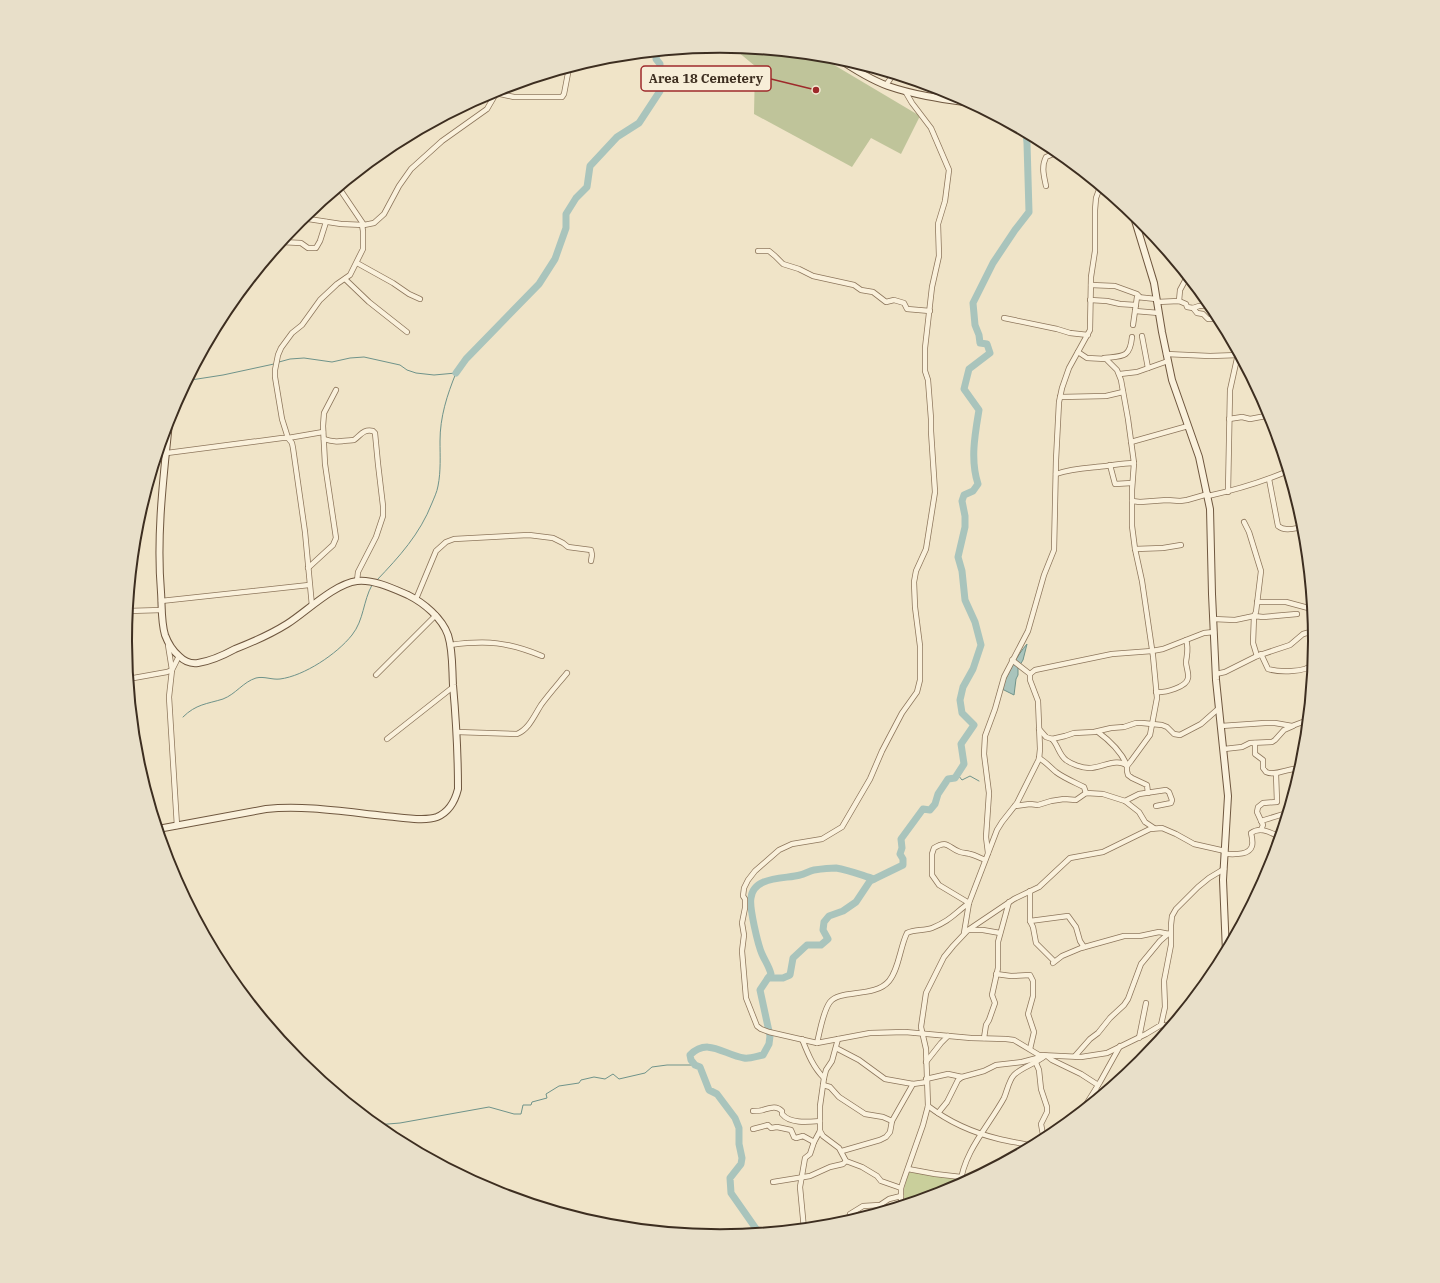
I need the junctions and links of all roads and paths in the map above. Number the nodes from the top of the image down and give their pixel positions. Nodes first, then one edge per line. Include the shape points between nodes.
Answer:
1 (854, 69) edge
2 (568, 73) edge
3 (891, 79) edge
4 (886, 85) junction
5 (905, 91) junction
6 (504, 94) edge
7 (492, 99) edge
8 (946, 99) edge
9 (1051, 155) edge
10 (1046, 186) dead end
11 (341, 192) edge
12 (1099, 192) edge
13 (310, 219) edge
14 (326, 222) junction
15 (363, 225) junction
16 (1137, 226) edge
17 (288, 242) edge
18 (758, 251) dead end
19 (357, 263) junction
20 (345, 279) junction
21 (1185, 281) edge
22 (1091, 285) junction
23 (1139, 296) junction
24 (420, 299) dead end
25 (1090, 300) junction
26 (1157, 301) junction
27 (1179, 301) junction
28 (1136, 305) junction
29 (1203, 306) edge
30 (1193, 308) junction
31 (930, 311) junction
32 (1135, 311) junction
33 (1158, 313) junction
34 (1004, 318) dead end
35 (1211, 319) edge
36 (1133, 325) dead end
37 (407, 332) dead end
38 (1088, 335) junction
39 (1142, 336) dead end
40 (1132, 337) dead end
41 (1078, 352) junction
42 (1166, 354) junction
43 (1234, 355) edge
44 (1102, 358) junction
45 (1237, 360) edge
46 (1168, 361) junction
47 (1148, 368) junction
48 (1120, 374) junction
49 (336, 390) dead end
50 (1123, 392) junction
51 (1060, 397) junction
52 (1264, 416) edge
53 (1228, 419) junction
54 (1188, 426) junction
55 (324, 432) junction
56 (288, 438) junction
57 (324, 439) junction
58 (167, 441) edge
59 (1131, 442) junction
60 (167, 453) junction
61 (1134, 463) junction
62 (1110, 465) junction
63 (1283, 473) edge
64 (1056, 474) junction
65 (1269, 479) junction
66 (1132, 483) junction
67 (1228, 492) junction
68 (1208, 495) junction
69 (1132, 501) junction
70 (1244, 522) dead end
71 (1297, 528) edge
72 (1181, 545) dead end
73 (1135, 549) junction
74 (591, 561) dead end
75 (308, 568) junction
76 (357, 581) junction
77 (310, 586) junction
78 (416, 599) junction
79 (161, 601) junction
80 (1257, 602) junction
81 (312, 606) junction
82 (1307, 608) edge
83 (162, 610) junction
84 (133, 611) edge
85 (1297, 614) dead end
86 (436, 615) junction
87 (1254, 616) junction
88 (1213, 619) junction
89 (1214, 632) junction
90 (1308, 633) edge
91 (1186, 640) junction
92 (168, 642) junction
93 (450, 645) junction
94 (1152, 651) junction
95 (1259, 655) junction
96 (179, 656) junction
97 (542, 656) dead end
98 (1012, 660) junction
99 (1307, 668) edge
100 (172, 670) junction
101 (566, 673) dead end
102 (1030, 674) junction
103 (1216, 674) junction
104 (376, 675) dead end
105 (133, 678) edge
106 (454, 687) junction
107 (1156, 692) junction
108 (1218, 709) junction
109 (1302, 723) edge
110 (1152, 725) junction
111 (1221, 726) junction
112 (1295, 726) junction
113 (1039, 729) junction
114 (457, 732) junction
115 (1098, 732) junction
116 (387, 739) dead end
117 (1052, 739) junction
118 (1255, 743) junction
119 (1224, 749) junction
120 (1039, 758) junction
121 (1127, 766) junction
122 (1294, 769) dead end
123 (1276, 774) junction
124 (1086, 793) junction
125 (1148, 793) junction
126 (1125, 800) junction
127 (1015, 806) junction
128 (1156, 806) dead end
129 (1282, 814) edge
130 (1261, 821) junction
131 (177, 826) junction
132 (162, 828) edge
133 (1154, 828) junction
134 (1262, 830) junction
135 (1275, 835) edge
136 (1225, 852) junction
137 (988, 853) junction
138 (985, 860) junction
139 (1224, 869) junction
140 (1030, 891) junction
141 (1009, 902) junction
142 (969, 903) junction
143 (1030, 921) junction
144 (968, 930) junction
145 (964, 934) junction
146 (1000, 934) junction
147 (1170, 934) junction
148 (1225, 943) edge
149 (1084, 947) junction
150 (996, 974) junction
151 (1146, 1004) dead end
152 (1161, 1025) junction
153 (1166, 1025) edge
154 (923, 1035) junction
155 (948, 1036) junction
156 (984, 1038) junction
157 (1139, 1038) junction
158 (802, 1039) junction
159 (838, 1039) junction
160 (817, 1042) junction
161 (1120, 1046) junction
162 (836, 1048) junction
163 (1030, 1049) junction
164 (1046, 1056) junction
165 (1075, 1056) junction
166 (926, 1062) junction
167 (1036, 1063) junction
168 (962, 1077) junction
169 (824, 1078) junction
170 (926, 1081) junction
171 (913, 1084) junction
172 (823, 1085) junction
173 (1097, 1087) junction
174 (1098, 1092) edge
175 (1090, 1099) edge
176 (928, 1106) junction
177 (753, 1111) dead end
178 (938, 1113) junction
179 (820, 1121) junction
180 (892, 1121) junction
181 (753, 1129) dead end
182 (820, 1131) junction
183 (981, 1133) junction
184 (1043, 1134) edge
185 (814, 1142) junction
186 (1025, 1144) edge
187 (842, 1151) junction
188 (846, 1161) junction
189 (908, 1169) junction
190 (801, 1176) junction
191 (961, 1177) joint
192 (773, 1182) dead end
193 (901, 1188) junction
194 (901, 1196) junction
195 (901, 1201) edge
196 (850, 1215) edge
197 (804, 1224) edge

1 - 4 street
2 - 6 street via 562,97 514,97
3 - 4 street
4 - 5 street
5 - 8 street
5 - 31 street via 931,128 949,170 945,201 938,224 939,256
7 - 15 street via 488,109 442,140 411,169 379,220 374,224
9 - 10 street via 1046,157 1044,162
11 - 15 street
12 - 22 street
13 - 14 street
14 - 15 street
14 - 17 street via 316,248
15 - 19 street via 363,249
16 - 26 street
18 - 31 street via 769,251 783,264 813,276 854,285 861,290 873,292 886,302 894,300 904,304 906,310
19 - 20 street
19 - 24 street
20 - 37 street
20 - 56 street via 320,300 302,325 292,333 278,355 275,377
21 - 27 street via 1180,290
22 - 23 street via 1115,286
22 - 25 street
23 - 26 street
23 - 28 street
25 - 28 street
25 - 38 street
26 - 27 street
26 - 33 street
27 - 30 street
28 - 32 street
29 - 30 street
30 - 35 street via 1197,313
31 - 158 street via 925,371 928,380 935,492 926,549 914,582 921,663 917,692 902,713 870,779 842,827 822,839 792,844 779,850 755,871 744,888 744,990 753,1017 761,1029
32 - 33 street
32 - 36 street
33 - 42 street
34 - 38 street
38 - 41 street
39 - 47 street
40 - 44 street via 1127,353
41 - 44 street via 1085,357
41 - 51 street via 1066,375
42 - 43 street
42 - 46 street
44 - 48 street via 1112,363
45 - 53 street via 1231,384
46 - 47 street
46 - 54 street
47 - 48 street
48 - 50 street
49 - 55 street via 324,413
50 - 51 street via 1106,396
50 - 59 street
51 - 64 street
52 - 53 street
53 - 67 street
54 - 59 street
54 - 68 street
55 - 56 street
55 - 57 street
56 - 60 street
56 - 75 street via 293,448
57 - 75 street via 325,464 336,538
57 - 76 street via 340,442 354,440 362,431 375,433 383,516 376,537 358,572
58 - 60 street
59 - 61 street
60 - 79 street via 158,545
61 - 62 street
61 - 66 street
62 - 64 street
62 - 66 street via 1115,484
63 - 65 street
64 - 98 street via 1054,550 1028,631
65 - 67 street
65 - 71 street via 1278,526
66 - 69 street
67 - 68 street
68 - 69 street via 1187,500
68 - 88 street via 1211,516
69 - 73 street
70 - 80 street via 1261,571
72 - 73 street
73 - 94 street
74 - 78 street via 590,550 568,547 558,540 544,536 449,540 436,551
75 - 77 street
76 - 78 street via 388,587
76 - 81 street via 340,587
77 - 79 street
77 - 81 street
78 - 86 street
79 - 83 street
80 - 82 street via 1286,602
80 - 87 street
81 - 96 street via 270,634 213,659 194,663 187,662
83 - 84 street
83 - 92 street
85 - 87 street
86 - 93 street via 448,634
86 - 104 street
87 - 88 street via 1236,620
87 - 95 street via 1253,643
88 - 89 street
89 - 91 street
89 - 103 street
90 - 95 street via 1302,634 1290,645
91 - 94 street
91 - 107 street via 1186,683 1165,692
92 - 96 street
92 - 100 street
93 - 97 street via 472,642 497,643 516,646
93 - 106 street
94 - 102 street via 1112,654 1035,670
94 - 107 street
95 - 99 street via 1268,669 1276,671
95 - 103 street
96 - 100 street
98 - 102 street
98 - 137 street via 985,736 984,754 989,793 986,837
100 - 105 street via 163,674
100 - 131 street via 169,697
101 - 114 street via 530,723 517,734
102 - 113 street via 1038,701
103 - 108 street
106 - 114 street
106 - 116 street
107 - 110 street
108 - 110 street via 1201,724 1180,735 1174,734 1162,725
108 - 111 street
109 - 112 street
110 - 115 street via 1136,723
110 - 121 street via 1150,735
111 - 112 street via 1265,723
111 - 119 street
112 - 118 street via 1284,730 1274,741
113 - 117 street via 1046,737
113 - 120 street
114 - 131 street via 456,798 448,810 437,817 422,819 281,807
115 - 117 street via 1074,733
115 - 121 street via 1114,747
117 - 121 street via 1064,758 1083,767 1091,768 1120,762
118 - 119 street
118 - 123 street via 1256,754 1263,760 1264,770
119 - 136 street via 1228,796
120 - 124 street via 1060,775 1084,787
120 - 127 street
121 - 125 street via 1128,775 1147,785
122 - 123 street
123 - 130 street via 1277,801 1263,803 1258,807
124 - 126 street via 1103,794
124 - 127 street via 1076,800 1064,799 1045,804
125 - 126 street
125 - 128 street via 1166,790 1172,795 1171,803
126 - 133 street
127 - 137 street via 1002,822
129 - 130 street
130 - 134 street
131 - 132 street
133 - 136 street via 1166,829 1194,844
133 - 140 street via 1103,852 1070,858 1039,887
134 - 135 street
134 - 136 street via 1252,833 1252,846 1249,851 1242,854
136 - 139 street
137 - 138 street
138 - 142 street
138 - 142 street via 944,844 934,848 932,875 939,885
139 - 147 street via 1209,878 1176,909 1171,920
139 - 148 street
140 - 141 street
140 - 143 street
141 - 144 street
141 - 146 street
142 - 145 street
142 - 160 street via 947,922 907,933 894,972 885,985 874,990 838,996 831,1001
143 - 149 street via 1068,916 1076,927
143 - 149 street via 1036,944 1053,962
144 - 145 street
144 - 146 street
145 - 154 street via 944,957 927,989 921,1027
146 - 150 street
147 - 149 street via 1158,932 1129,936
147 - 152 street via 1171,945 1164,981 1165,1007
147 - 165 street via 1160,941 1141,964 1124,1006
150 - 156 street via 992,995 995,1003
150 - 163 street via 1030,975 1032,978 1033,996 1028,1014 1034,1032
151 - 157 street
152 - 153 street
152 - 157 street
154 - 155 street
154 - 159 street via 905,1032 870,1033
154 - 166 street
155 - 156 street
155 - 166 street
156 - 163 street via 1014,1040
157 - 161 street
158 - 160 street
158 - 169 street via 811,1062
159 - 160 street
159 - 162 street
161 - 165 street via 1100,1055
161 - 173 street
162 - 169 street
162 - 171 street via 859,1060 885,1079
163 - 164 street
164 - 165 street
164 - 167 street
164 - 168 street via 996,1065
164 - 173 street via 1081,1074
166 - 170 street
167 - 183 street via 1012,1077 1003,1099
167 - 184 street via 1047,1107 1041,1124
168 - 170 street via 948,1074
168 - 178 street
169 - 172 street
170 - 171 street
170 - 176 street
171 - 180 street
172 - 179 street
172 - 180 street via 830,1087 839,1097 865,1114
173 - 174 street
173 - 175 street
176 - 178 street
176 - 189 street
177 - 179 street via 778,1108 784,1116 797,1121
178 - 183 street via 959,1125
179 - 182 street
180 - 187 street via 886,1137
181 - 185 street via 768,1125 771,1128 791,1130 794,1137 803,1136
182 - 185 street
182 - 187 street
183 - 186 street
183 - 191 street via 967,1157
185 - 190 street via 810,1154 805,1158
187 - 188 street
188 - 190 street via 810,1176
188 - 193 street via 878,1176 881,1181
189 - 191 street
189 - 193 street
190 - 192 street
190 - 197 street
193 - 194 street
194 - 195 street
194 - 196 street via 880,1205 862,1206

